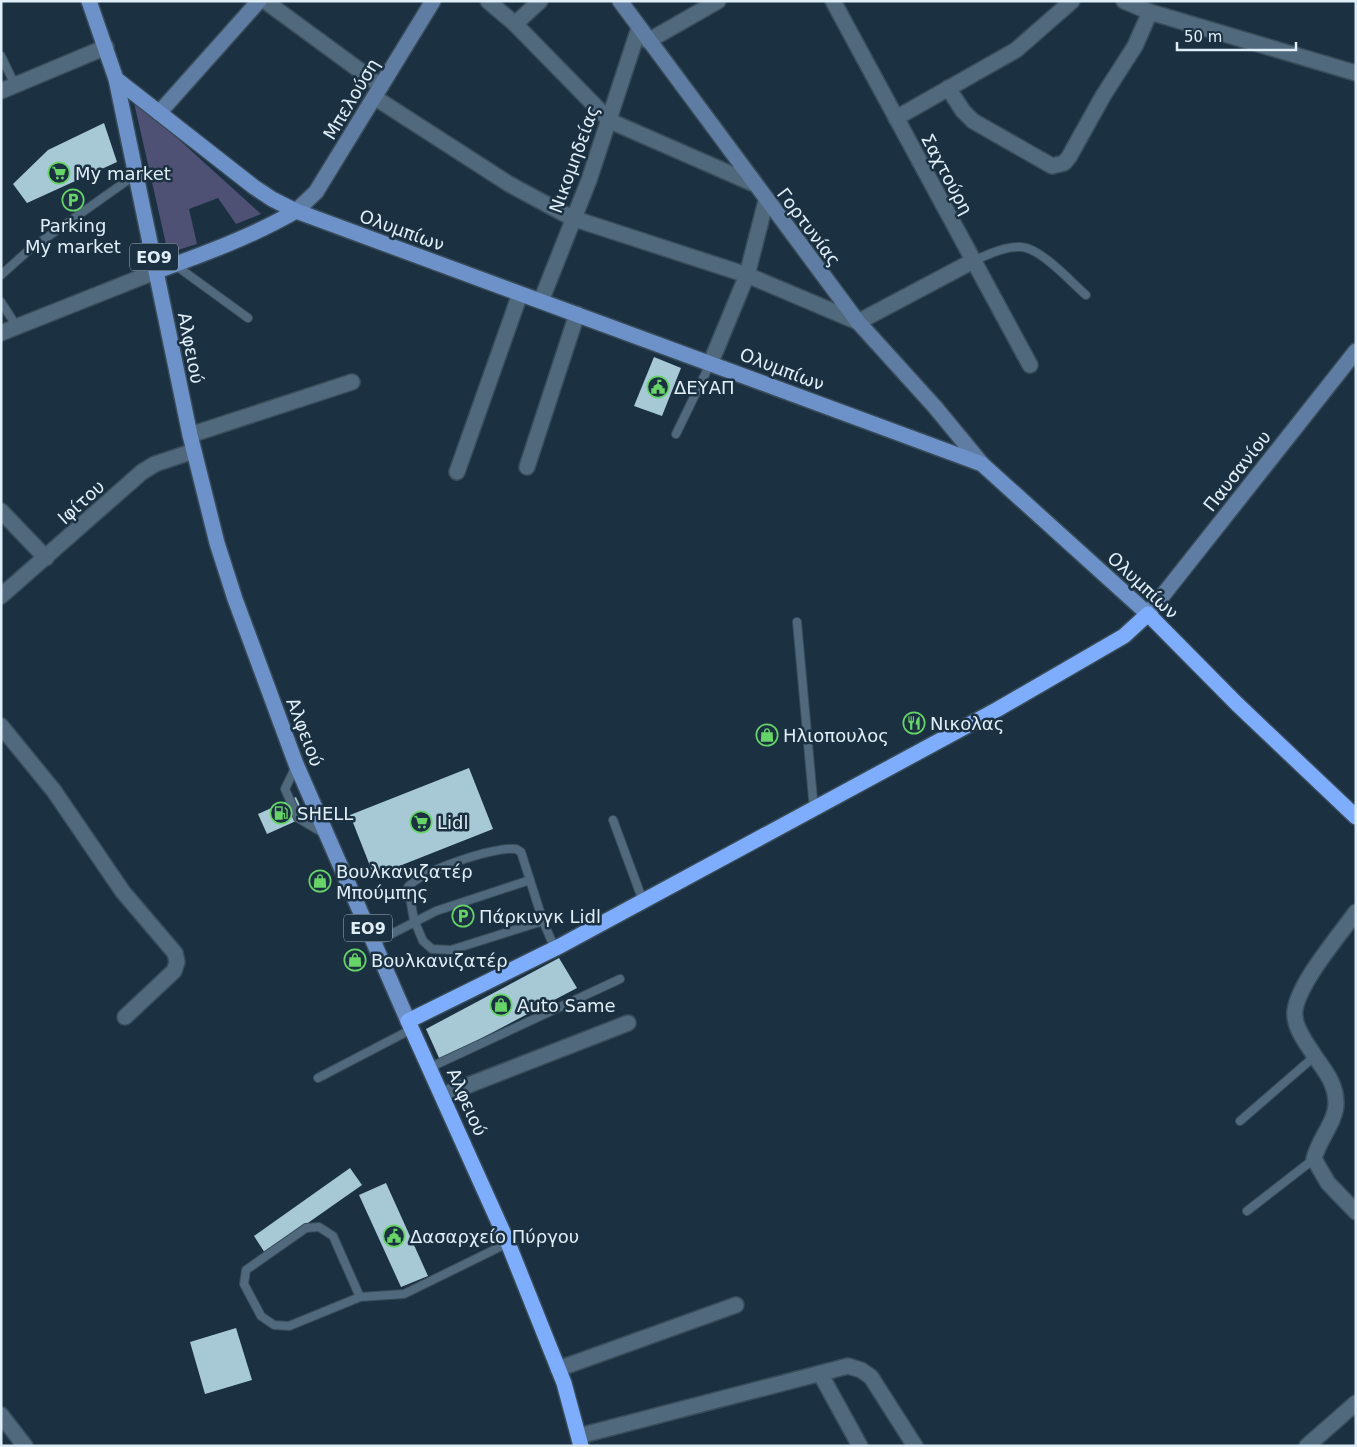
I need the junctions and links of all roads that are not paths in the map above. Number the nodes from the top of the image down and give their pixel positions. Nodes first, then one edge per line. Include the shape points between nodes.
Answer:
1 (89, 1) edge
2 (259, 1) edge
3 (265, 1) edge
4 (433, 1) edge
5 (488, 1) edge
6 (540, 1) edge
7 (620, 1) edge
8 (718, 1) edge
9 (833, 1) edge
10 (1072, 1) edge
11 (1124, 1) edge
12 (1150, 12) junction
13 (515, 24) junction
14 (638, 28) junction
15 (648, 40) junction
16 (106, 47) junction
17 (1, 56) edge
18 (1356, 73) edge
19 (116, 79) junction
20 (8, 88) edge
21 (948, 88) junction
22 (377, 91) junction
23 (159, 113) junction
24 (896, 118) junction
25 (610, 121) junction
26 (136, 175) junction
27 (754, 184) junction
28 (766, 201) junction
29 (296, 211) junction
30 (572, 218) junction
31 (973, 261) junction
32 (174, 265) junction
33 (157, 271) junction
34 (1, 275) edge
35 (747, 275) junction
36 (520, 294) junction
37 (1086, 296) dead end
38 (541, 301) junction
39 (1, 302) edge
40 (577, 314) junction
41 (248, 318) dead end
42 (858, 322) junction
43 (17, 327) junction
44 (1, 333) edge
45 (1356, 351) edge
46 (711, 362) junction
47 (1030, 364) dead end
48 (352, 382) dead end
49 (676, 434) dead end
50 (190, 435) junction
51 (194, 450) junction
52 (982, 464) junction
53 (527, 467) dead end
54 (457, 472) dead end
55 (1, 511) edge
56 (46, 558) junction
57 (1, 596) edge
58 (1148, 614) junction
59 (797, 622) dead end
60 (1, 726) edge
61 (814, 810) junction
62 (1356, 817) edge
63 (613, 820) dead end
64 (530, 880) junction
65 (643, 901) junction
66 (1356, 912) edge
67 (414, 920) junction
68 (543, 922) junction
69 (374, 942) junction
70 (555, 949) junction
71 (620, 979) dead end
72 (125, 1017) dead end
73 (628, 1023) dead end
74 (410, 1025) junction
75 (1315, 1056) junction
76 (431, 1067) junction
77 (318, 1078) dead end
78 (443, 1095) junction
79 (1240, 1121) dead end
80 (1314, 1159) junction
81 (1247, 1211) dead end
82 (1356, 1212) edge
83 (508, 1243) junction
84 (360, 1297) junction
85 (736, 1305) dead end
86 (558, 1369) junction
87 (821, 1374) junction
88 (1356, 1403) edge
89 (1, 1415) edge
90 (580, 1441) edge
91 (25, 1446) edge
92 (860, 1446) edge
93 (915, 1446) edge
94 (1307, 1446) edge

1 - 16 main road, Αλφειού / ΕΟ9
2 - 23 street
3 - 22 street
4 - 22 street, Μπελούση
5 - 13 street
6 - 13 street
7 - 14 street, Γορτυνίας
8 - 15 street
9 - 24 street, Σαχτούρη
10 - 21 street via 1016,50
11 - 12 street
12 - 18 street
12 - 21 street via 1135,46 1069,157 1058,165 1052,166 974,121
13 - 25 street
14 - 15 street, Γορτυνίας
14 - 25 street, Νικομηδείας
15 - 27 street, Γορτυνίας
16 - 19 main road, Αλφειού / ΕΟ9
16 - 20 street
17 - 20 lane
19 - 23 main road, Ολυμπίων
19 - 26 main road, Αλφειού / ΕΟ9
21 - 24 street
22 - 29 street, Μπελούση via 316,192
22 - 30 street via 510,184
23 - 29 main road, Ολυμπίων via 254,187
24 - 31 street, Σαχτούρη
25 - 27 street
25 - 30 street, Νικομηδείας
26 - 33 main road, Αλφειού / ΕΟ9
26 - 34 lane via 29,250
27 - 28 street, Γορτυνίας
28 - 35 street
28 - 42 street, Γορτυνίας
29 - 32 main road
29 - 36 main road, Ολυμπίων
30 - 35 street
30 - 38 street, Νικομηδείας
31 - 37 lane via 1015,248 1033,250
31 - 42 street
31 - 47 street, Σαχτούρη
32 - 33 main road
32 - 41 lane
33 - 43 street
33 - 50 main road, Αλφειού / ΕΟ9
35 - 42 street
35 - 46 street
36 - 38 main road, Ολυμπίων
36 - 54 street
38 - 40 main road, Ολυμπίων
39 - 43 lane
40 - 46 main road, Ολυμπίων
40 - 53 street
42 - 52 street, Γορτυνίας
43 - 44 street
45 - 58 street, Παυσανίου
46 - 49 lane
46 - 52 main road, Ολυμπίων
48 - 50 street
50 - 51 main road, Αλφειού / ΕΟ9
51 - 56 street, Ιφίτου via 142,472
51 - 69 main road, Αλφειού / ΕΟ9 via 235,598 296,764
52 - 58 main road, Ολυμπίων
55 - 56 street
56 - 57 street, Ιφίτου
58 - 61 highway via 1124,636
58 - 62 highway, Ολυμπίων
59 - 61 lane
60 - 72 street via 54,791 123,892 175,953 174,971
61 - 65 highway
63 - 65 lane
64 - 67 lane
64 - 67 lane via 521,852 509,848 430,872 412,881 408,887
64 - 68 lane
65 - 70 highway
66 - 75 street via 1300,991 1295,1017
67 - 68 lane via 423,941 432,949 451,950
67 - 69 lane
68 - 70 lane
69 - 74 main road, Αλφειού / ΕΟ9
70 - 74 highway
71 - 76 lane
73 - 78 street
74 - 76 highway, Αλφειού / ΕΟ9
74 - 77 lane
75 - 79 lane
75 - 80 street via 1330,1079 1336,1094 1336,1106
76 - 78 highway, Αλφειού / ΕΟ9
78 - 83 highway, Αλφειού / ΕΟ9
80 - 81 lane
80 - 82 street via 1328,1183
83 - 84 lane via 404,1294
83 - 86 highway, Αλφειού / ΕΟ9
84 - 84 lane via 332,1236 319,1227 306,1228 246,1270 244,1284 261,1316 274,1325 289,1326
85 - 86 street
86 - 90 highway, Αλφειού / ΕΟ9
87 - 90 street
87 - 92 street
87 - 93 street via 848,1366 871,1377
88 - 94 street
89 - 91 street

